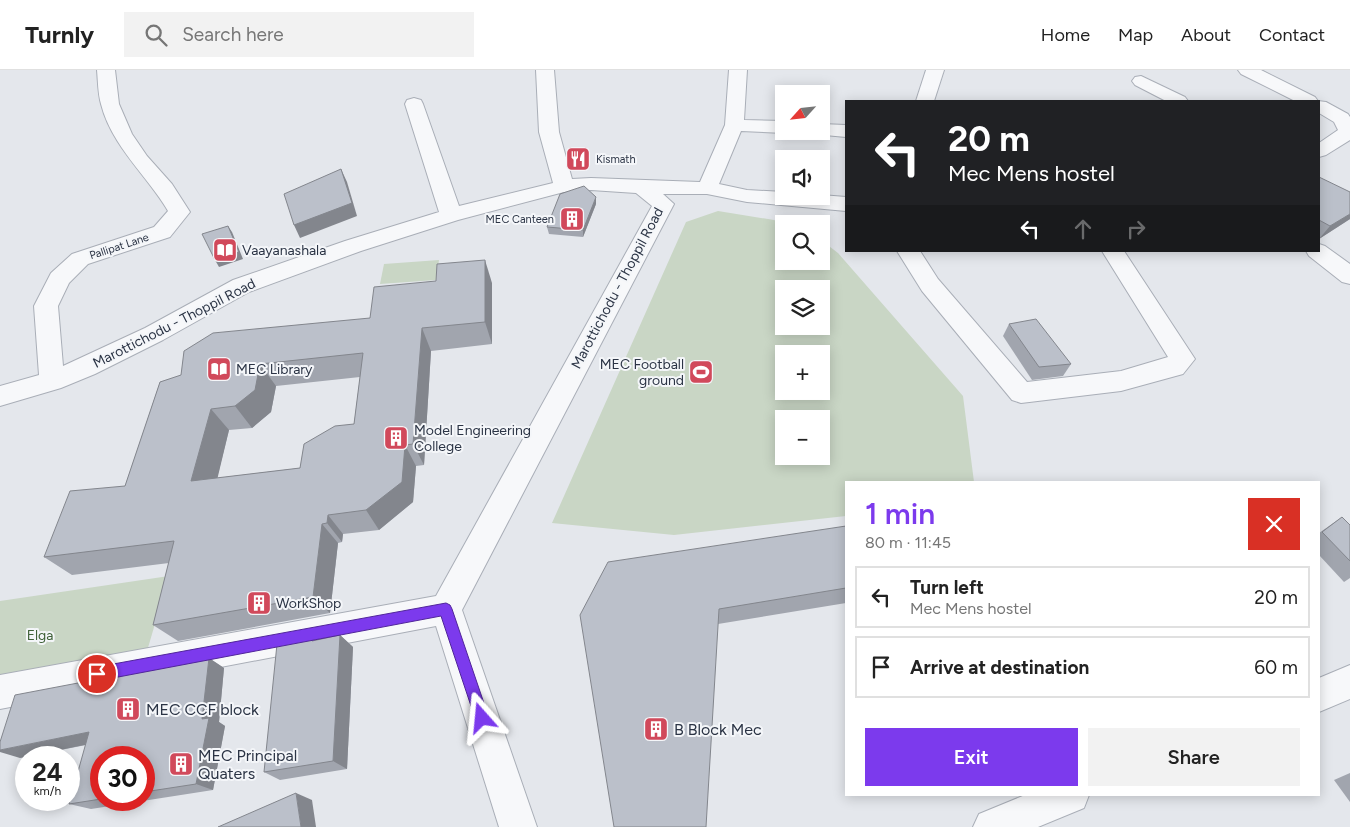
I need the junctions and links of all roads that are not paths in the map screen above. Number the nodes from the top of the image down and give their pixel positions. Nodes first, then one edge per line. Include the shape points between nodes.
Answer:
1 (106, 70) edge
2 (544, 70) edge
3 (738, 70) edge
4 (935, 70) edge
5 (1247, 70) edge
6 (1141, 81) dead end
7 (924, 100) edge
8 (1177, 100) edge
9 (1307, 100) edge
10 (414, 104) dead end
11 (1320, 107) edge
12 (734, 125) junction
13 (775, 127) edge
14 (830, 130) edge
15 (845, 131) edge
16 (1320, 149) edge
17 (564, 186) junction
18 (641, 187) junction
19 (707, 188) junction
20 (845, 204) edge
21 (451, 214) junction
22 (909, 252) edge
23 (1114, 252) edge
24 (1318, 252) edge
25 (1350, 276) edge
26 (52, 381) junction
27 (0, 396) edge
28 (446, 609) junction
29 (1350, 682) edge
30 (0, 692) edge
31 (1320, 695) edge
32 (1069, 796) edge
33 (518, 827) edge
34 (992, 827) edge

1 - 26 street, Pallipat Lane via 110,104 122,134 165,188 179,212 162,232 80,260 59,279 46,306
2 - 17 street via 549,132
3 - 12 street
4 - 7 street
5 - 9 street
6 - 8 street
10 - 21 street
11 - 16 street via 1341,118 1349,132
12 - 13 street
12 - 19 street
14 - 15 street
17 - 18 street, Marottichodu - Thoppil Road
17 - 21 street, Marottichodu - Thoppil Road
18 - 19 street
18 - 28 street, Marottichodu - Thoppil Road via 663,204
19 - 20 street via 747,196
21 - 26 street, Marottichodu - Thoppil Road via 241,286 154,334
22 - 23 street via 930,285 1021,393 1121,380 1174,367 1182,359
24 - 25 street
26 - 27 street, Marottichodu - Thoppil Road
28 - 30 street
28 - 33 street
29 - 31 street
32 - 34 street

